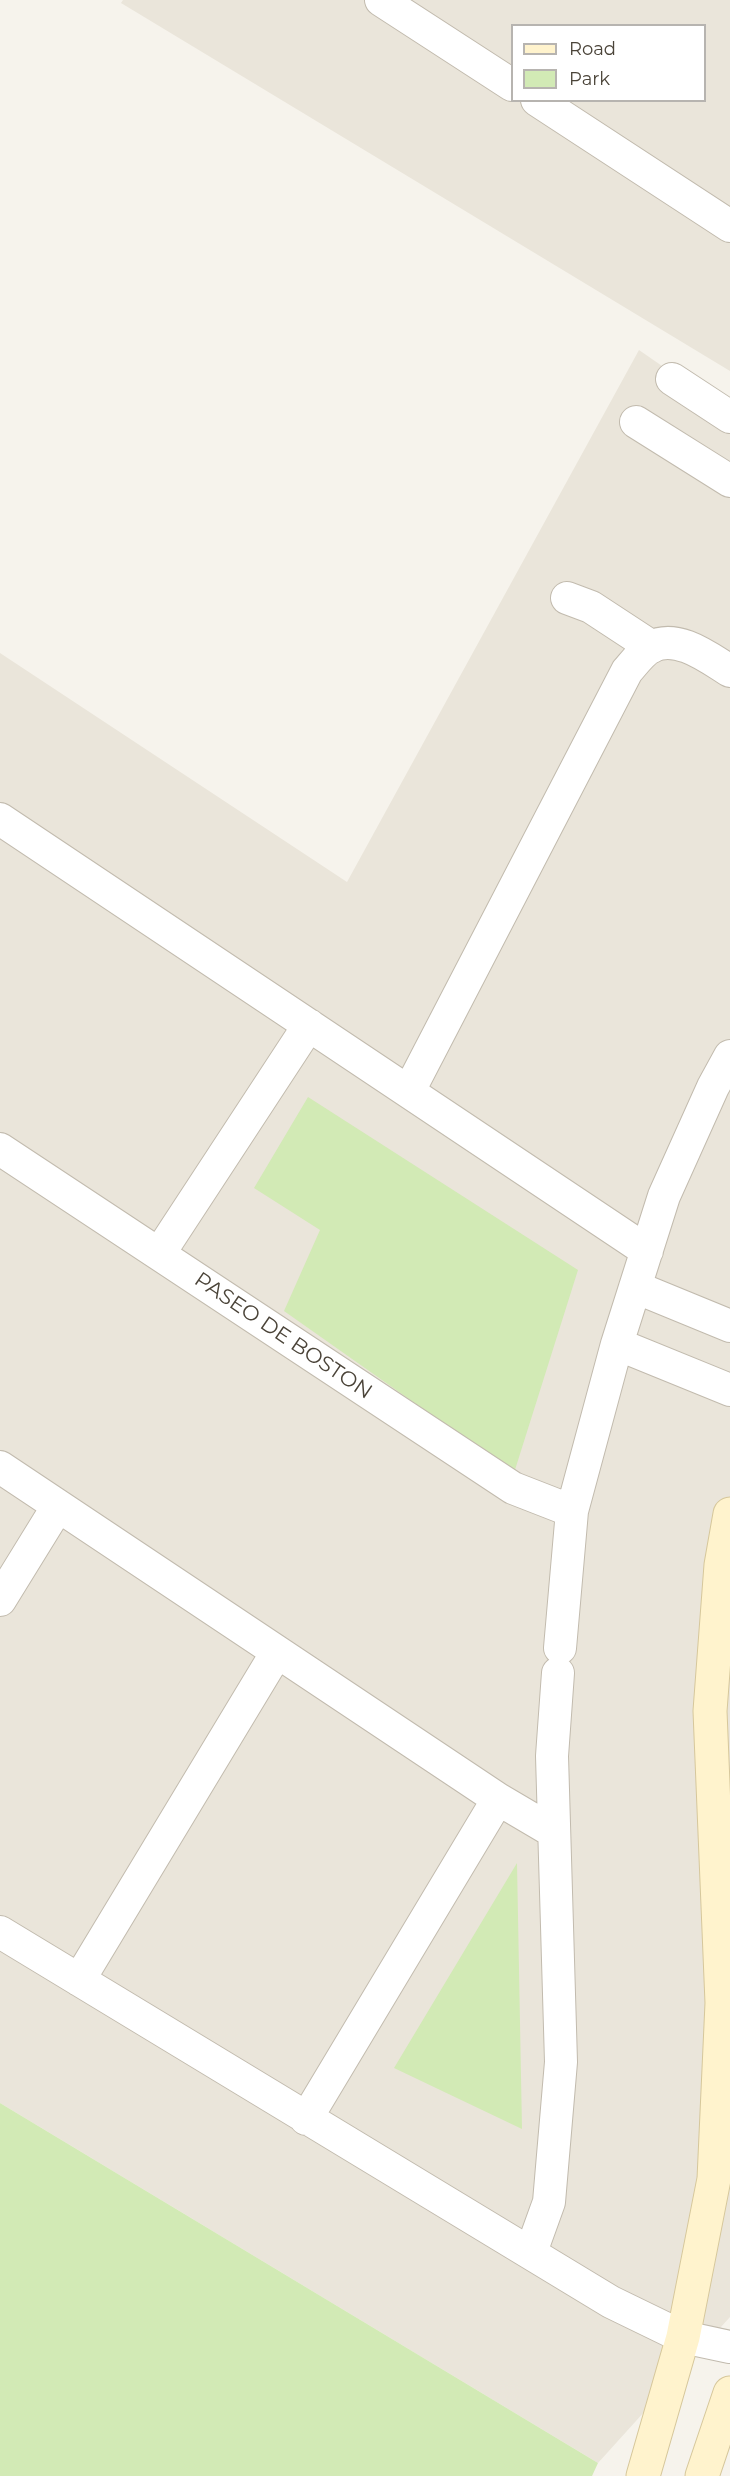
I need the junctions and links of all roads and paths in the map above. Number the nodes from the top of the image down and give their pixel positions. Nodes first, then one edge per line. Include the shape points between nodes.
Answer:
1 (381, 0) edge
2 (511, 84) edge
3 (540, 102) edge
4 (728, 221) edge
5 (672, 379) dead end
6 (730, 417) edge
7 (636, 422) dead end
8 (730, 481) edge
9 (567, 598) dead end
10 (652, 647) junction
11 (730, 671) edge
12 (0, 819) edge
13 (309, 1025) junction
14 (730, 1056) edge
15 (409, 1091) junction
16 (0, 1149) edge
17 (647, 1251) junction
18 (159, 1254) junction
19 (635, 1287) junction
20 (730, 1326) edge
21 (618, 1344) junction
22 (730, 1390) edge
23 (0, 1467) edge
24 (58, 1506) junction
25 (572, 1511) junction
26 (730, 1514) edge
27 (0, 1600) edge
28 (277, 1652) junction
29 (498, 1799) junction
30 (554, 1832) junction
31 (0, 1932) edge
32 (79, 1980) junction
33 (306, 2119) junction
34 (531, 2252) junction
35 (683, 2337) junction
36 (730, 2347) edge
37 (730, 2393) edge
38 (643, 2476) edge
39 (702, 2476) edge

1 - 2 street
3 - 4 street
5 - 6 street
7 - 8 street
9 - 10 street via 591,607
10 - 11 street via 667,644 691,648
10 - 15 street via 627,671
12 - 13 street
13 - 15 street
13 - 18 street
14 - 17 street via 664,1196
15 - 17 street
16 - 18 street, PASEO DE BOSTON
17 - 19 street
18 - 25 street, PASEO DE BOSTON via 513,1488
19 - 20 street
19 - 21 street
21 - 22 street
21 - 25 street
23 - 24 street
24 - 27 street
24 - 28 street
25 - 30 street via 552,1756
26 - 35 street via 721,1565 710,1711 722,2002 714,2180
28 - 29 street
28 - 32 street
29 - 30 street
29 - 33 street
30 - 34 street via 561,2062 549,2202
31 - 32 street
32 - 33 street
33 - 34 street
34 - 35 street via 611,2301
35 - 36 street
35 - 38 street
37 - 39 street

